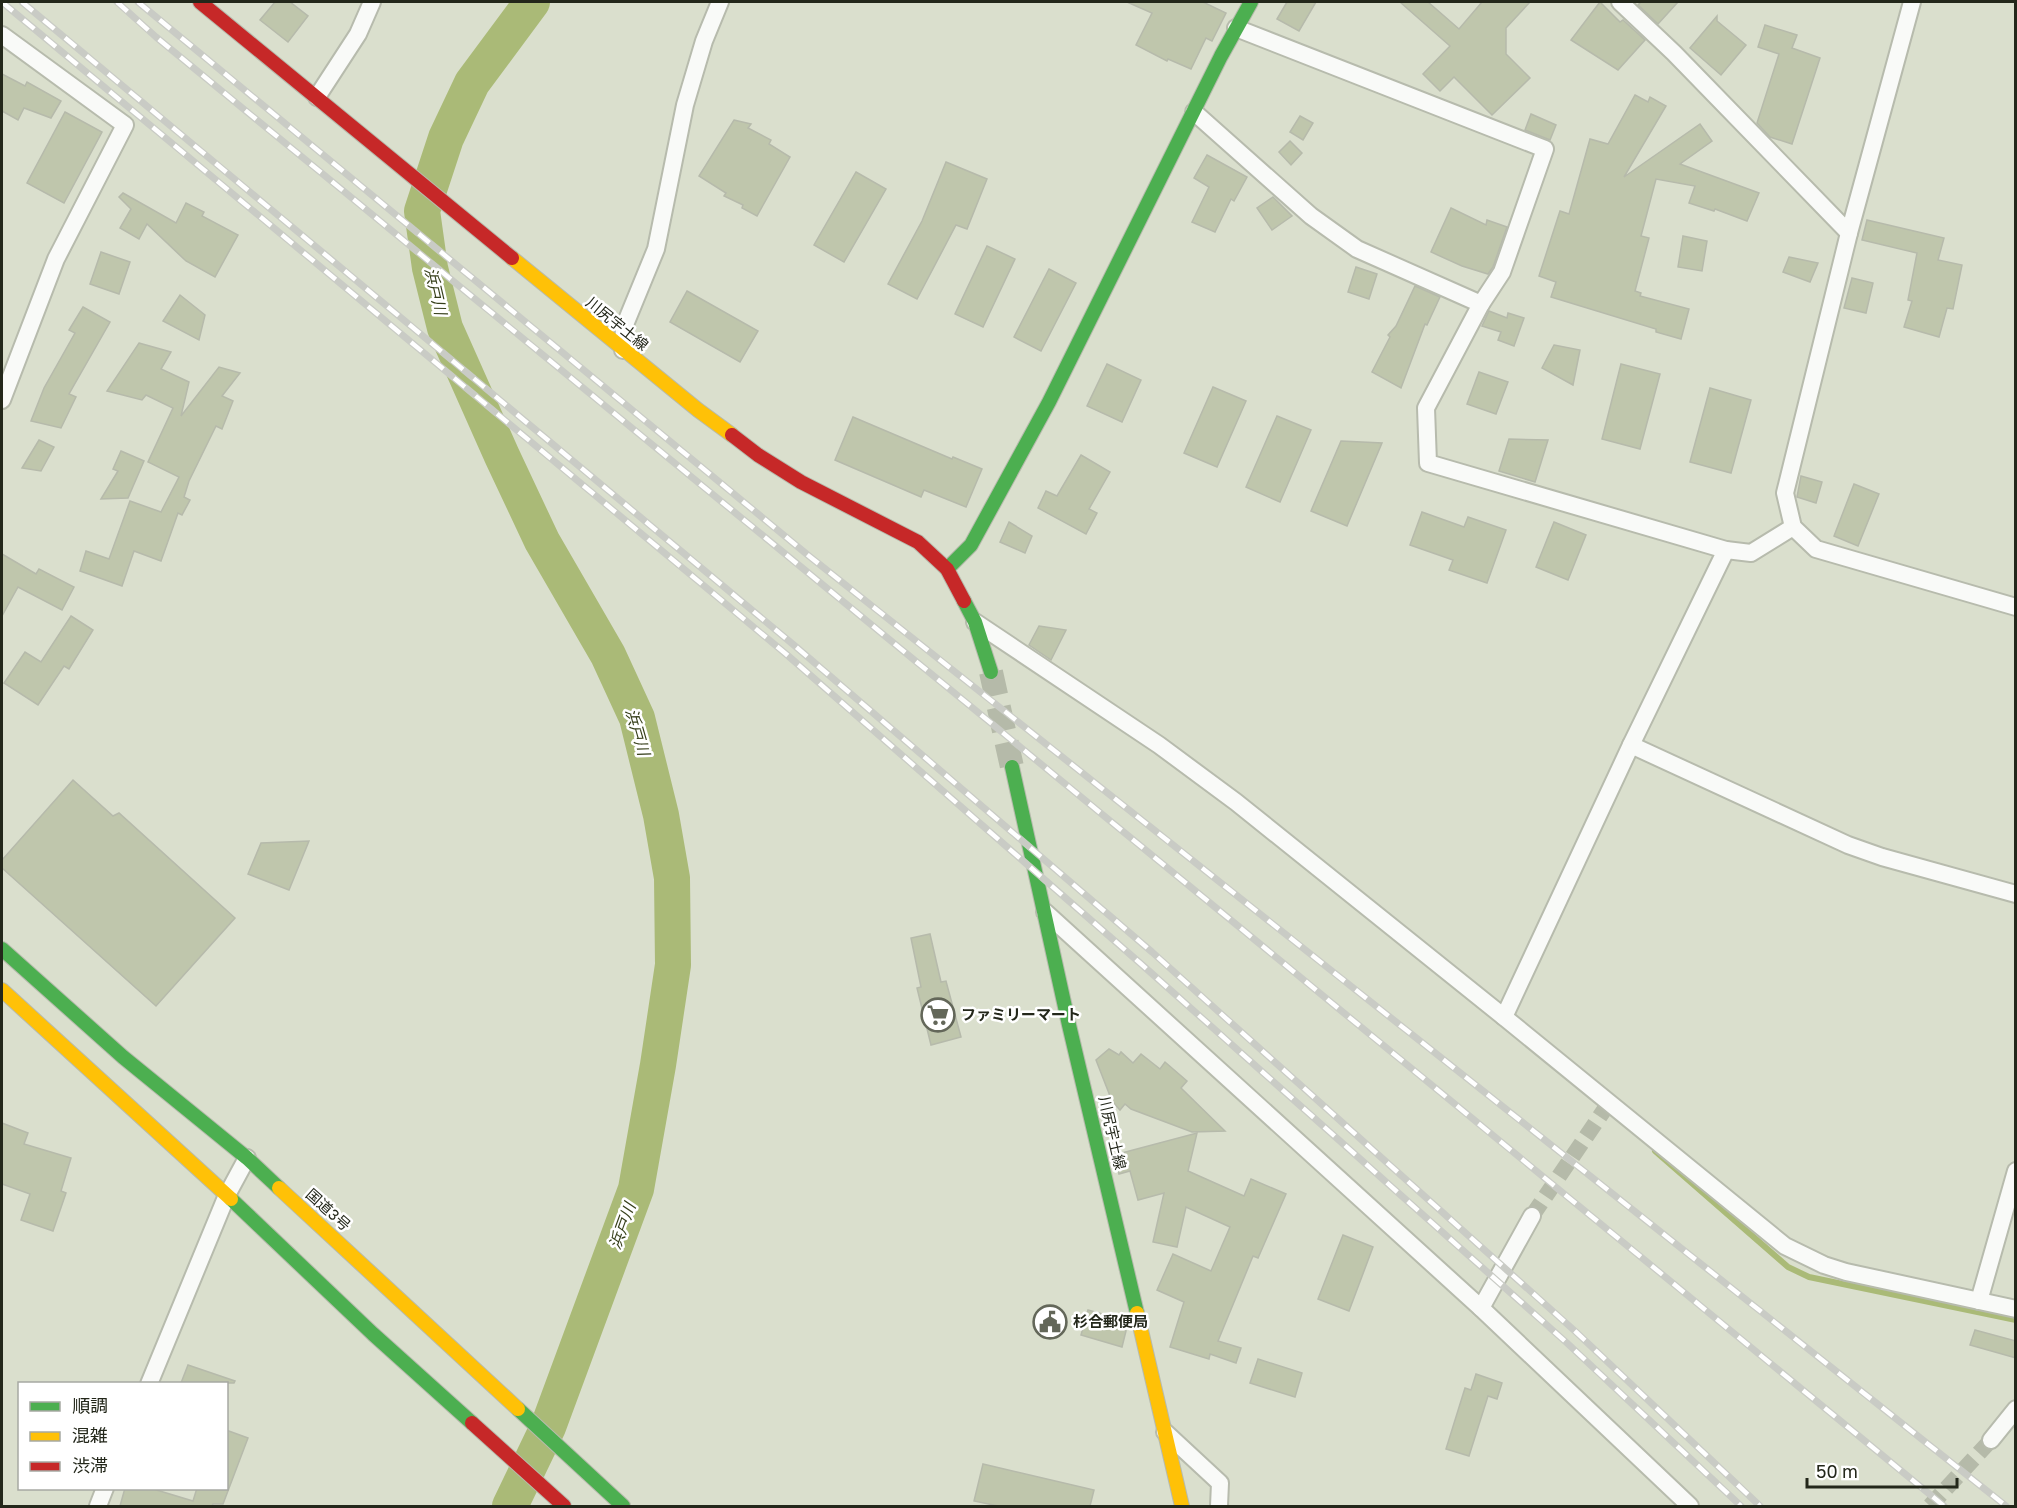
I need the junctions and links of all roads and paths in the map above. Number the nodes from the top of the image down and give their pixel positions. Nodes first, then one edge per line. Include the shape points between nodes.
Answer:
1 (200, 2) edge
2 (372, 2) edge
3 (720, 2) edge
4 (1251, 2) edge
5 (1620, 2) edge
6 (1912, 2) edge
7 (1236, 28) junction
8 (2, 35) edge
9 (317, 97) junction
10 (1194, 112) junction
11 (1849, 233) junction
12 (1481, 304) junction
13 (623, 350) junction
14 (2, 400) edge
15 (1793, 527) junction
16 (1726, 550) junction
17 (947, 569) junction
18 (2016, 607) edge
19 (975, 622) junction
20 (991, 672) tunnel mouth
21 (1631, 745) junction
22 (1012, 767) tunnel mouth
23 (2016, 894) edge
24 (1045, 912) junction
25 (2, 949) edge
26 (2, 990) edge
27 (1504, 1017) junction
28 (247, 1158) junction
29 (2016, 1171) edge
30 (227, 1196) junction
31 (1532, 1216) tunnel mouth
32 (1979, 1301) junction
33 (1481, 1308) junction
34 (2016, 1310) edge
35 (149, 1382) edge
36 (2016, 1409) edge
37 (1164, 1431) junction
38 (1991, 1440) tunnel mouth
39 (104, 1490) edge
40 (618, 1502) edge
41 (98, 1506) edge
42 (564, 1506) edge
43 (1182, 1506) edge
44 (1219, 1506) edge
45 (1690, 1506) edge

1 - 9 main road, 川尻宇土線
2 - 9 street via 358,34
3 - 13 street via 685,105 656,249 624,327
4 - 7 main road
5 - 11 street
6 - 11 street
7 - 10 main road
7 - 12 street via 1545,149 1502,272
8 - 14 street via 125,125 56,259
9 - 13 main road, 川尻宇土線
10 - 12 street via 1311,216 1357,249
10 - 17 main road via 990,511 971,545
11 - 15 street via 1785,493
12 - 16 street via 1426,408 1428,463
13 - 17 main road, 川尻宇土線 via 758,455 801,482 918,542
15 - 16 street via 1751,553
15 - 18 street via 1816,549
16 - 21 street
17 - 19 main road, 川尻宇土線
19 - 20 main road, 川尻宇土線
19 - 27 street via 1159,745 1236,802
21 - 23 street via 1848,845
21 - 27 street
22 - 24 main road, 川尻宇土線
24 - 33 street
24 - 37 main road, 川尻宇土線
25 - 28 main road, 国道3号 via 123,1057
26 - 30 main road
27 - 32 street via 1785,1246 1846,1272
28 - 30 street
28 - 40 main road, 国道3号
29 - 32 street
30 - 35 street
30 - 42 main road
31 - 33 street
32 - 34 street
33 - 45 street
36 - 38 street
37 - 43 main road, 川尻宇土線
37 - 44 street via 1220,1483
39 - 41 street

